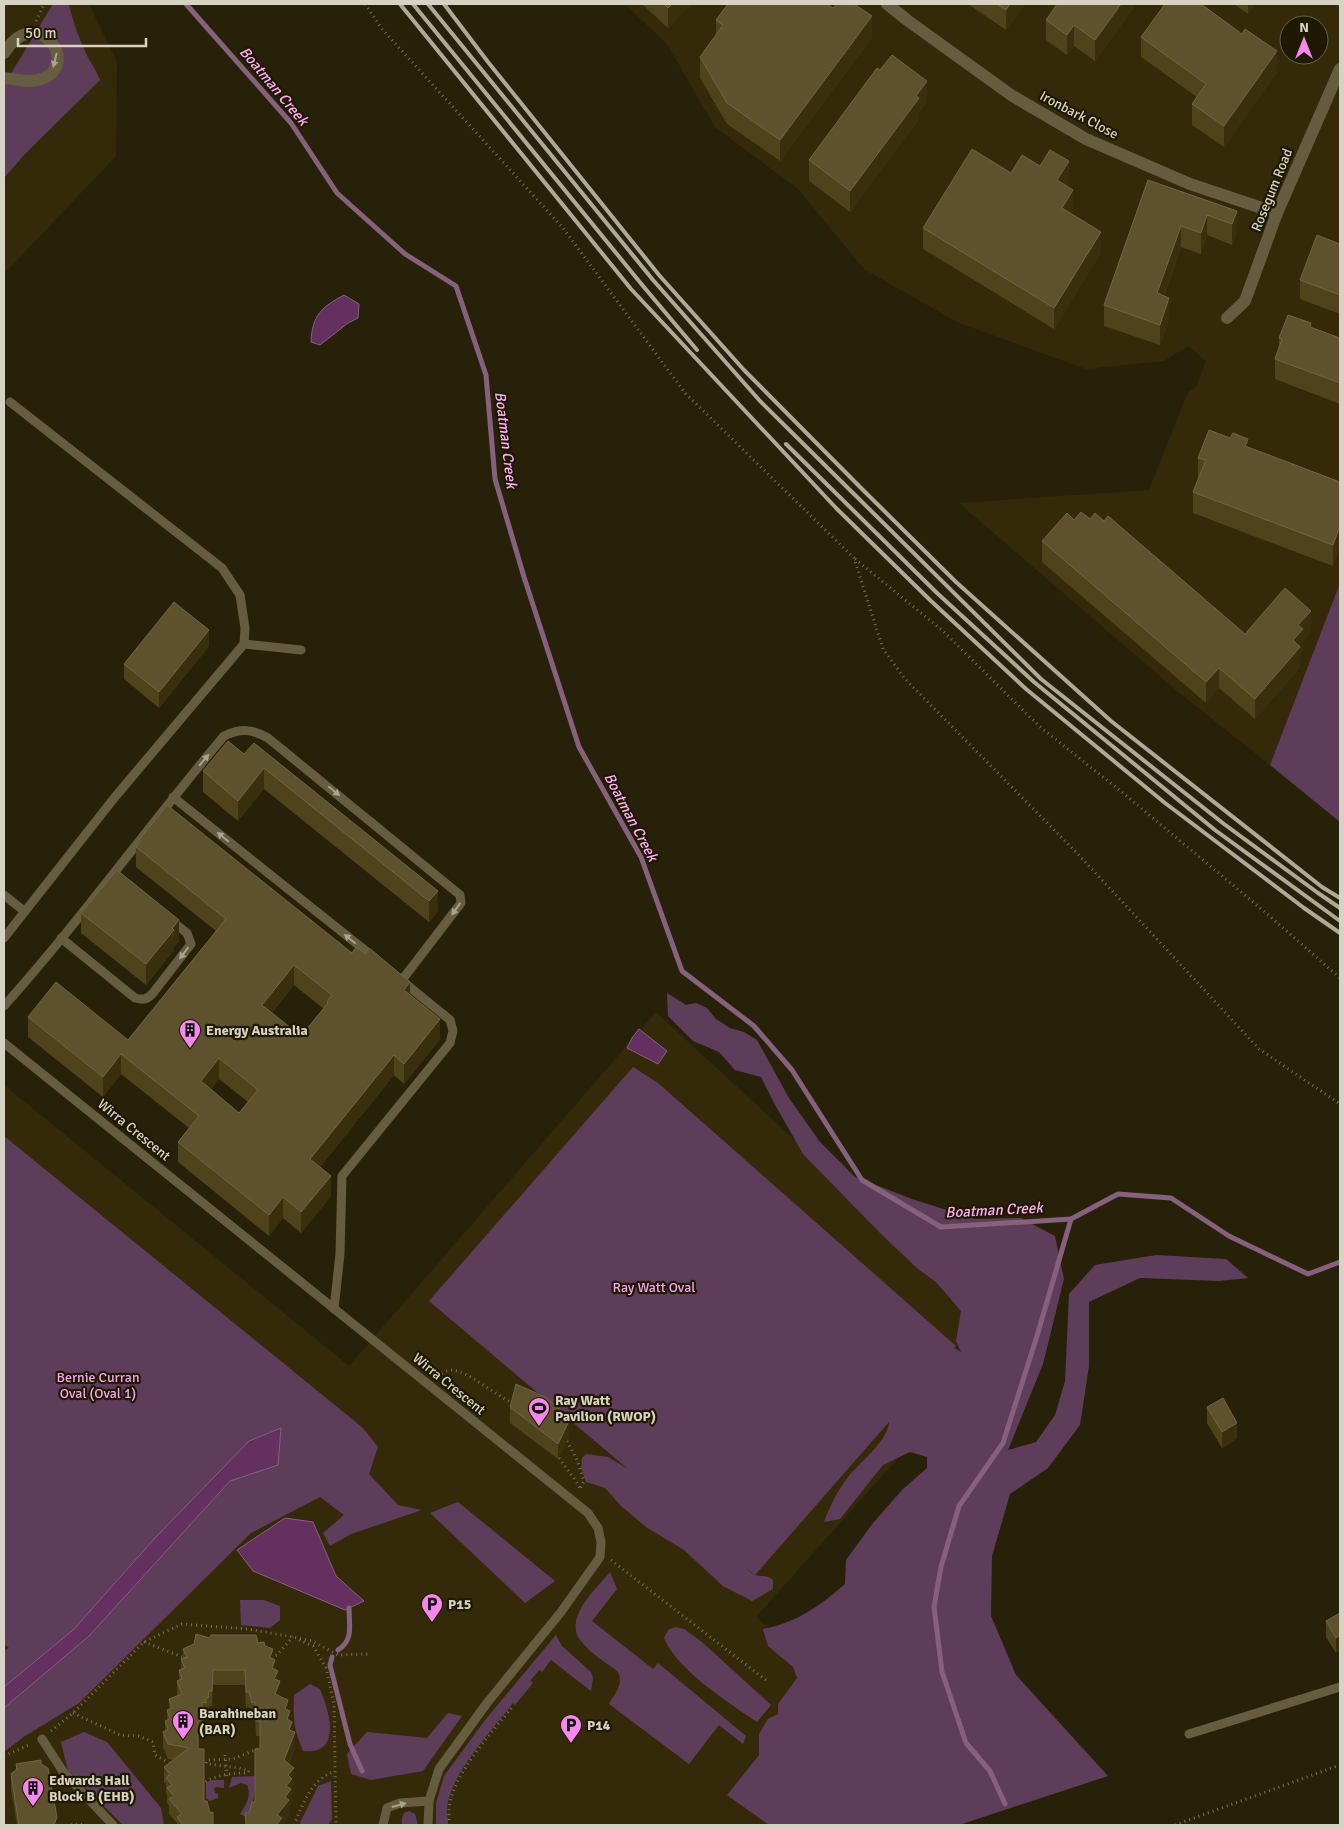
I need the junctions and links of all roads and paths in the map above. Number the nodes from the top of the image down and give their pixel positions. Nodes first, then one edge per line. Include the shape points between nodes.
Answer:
1 (44, 4) edge
2 (365, 4) edge
3 (887, 4) edge
4 (33, 26) junction
5 (4, 53) edge
6 (1340, 69) edge
7 (4, 78) edge
8 (1277, 213) junction
9 (1227, 318) dead end
10 (10, 402) dead end
11 (854, 558) junction
12 (244, 644) junction
13 (301, 650) dead end
14 (173, 797) junction
15 (4, 895) edge
16 (24, 911) junction
17 (164, 915) edge
18 (4, 938) edge
19 (61, 938) junction
20 (1340, 978) edge
21 (402, 980) junction
22 (4, 1006) edge
23 (4, 1043) edge
24 (1340, 1104) edge
25 (334, 1309) junction
26 (426, 1383) junction
27 (515, 1404) edge
28 (567, 1442) edge
29 (559, 1458) edge
30 (580, 1489) junction
31 (574, 1502) junction
32 (600, 1552) junction
33 (293, 1637) junction
34 (144, 1642) junction
35 (370, 1654) dead end
36 (192, 1659) edge
37 (264, 1659) edge
38 (767, 1682) dead end
39 (1340, 1687) edge
40 (513, 1706) dead end
41 (74, 1713) junction
42 (1189, 1734) dead end
43 (42, 1739) junction
44 (260, 1748) edge
45 (225, 1755) dead end
46 (4, 1756) edge
47 (226, 1760) junction
48 (171, 1764) edge
49 (1340, 1765) edge
50 (226, 1767) junction
51 (335, 1771) junction
52 (227, 1774) junction
53 (227, 1779) dead end
54 (200, 1784) edge
55 (428, 1802) junction
56 (71, 1825) edge
57 (85, 1825) edge
58 (113, 1825) edge
59 (294, 1825) edge
60 (336, 1825) edge
61 (383, 1825) edge
62 (428, 1825) edge
63 (449, 1825) edge
64 (1174, 1825) edge

1 - 4 path
2 - 11 path via 382,29 564,228 685,393
3 - 8 street, Ironbark Close via 1011,95 1086,139 1190,184
4 - 5 street via 18,31
4 -> 7 street via 48,31 56,43 58,53 52,71 36,81
6 - 8 street, Rosegum Road
8 - 9 street, Rosegum Road via 1246,301
10 - 12 lane via 222,568 240,595
11 - 20 path via 943,631 1039,726
11 - 24 path via 883,649 905,679 1076,852 1259,1049
12 - 13 lane
12 - 16 lane
14 - 19 lane via 117,876
21 -> 14 lane
14 -> 21 lane via 224,736 245,729 268,738 460,895 460,903
15 - 16 lane
16 - 18 lane
17 -> 19 lane via 187,933 191,944 154,993 142,1000 135,998
19 - 22 lane
21 - 25 lane via 450,1020 453,1031 450,1043 342,1176 340,1254
23 - 25 lane, Wirra Crescent
25 - 26 lane, Wirra Crescent
26 - 27 path via 452,1370
26 - 31 lane, Wirra Crescent
28 - 30 path via 584,1481
29 - 30 path
30 - 31 path
31 - 32 lane, Wirra Crescent via 588,1513 598,1528 602,1542
32 - 38 path
32 - 55 lane via 592,1570 561,1612 487,1703 439,1769
33 - 34 path via 248,1629 182,1624
33 - 35 path via 312,1641 338,1656
33 - 37 path via 277,1656
33 - 51 path via 313,1646 326,1668 334,1703
34 - 36 path
34 - 41 path
39 - 42 lane
40 - 63 path via 457,1783 449,1808
41 - 43 path
41 - 48 path via 120,1735 139,1736 154,1742 155,1755
43 - 46 path
43 - 58 lane via 64,1773
44 - 47 path
45 - 47 path
47 - 50 path
47 - 50 path via 206,1761
49 - 64 path
50 - 52 path
50 - 52 path via 248,1771
51 - 59 path via 309,1790
51 - 60 path
52 - 53 path
52 - 54 path
61 -> 55 lane via 387,1808 400,1803
55 - 62 lane
56 - 57 path

